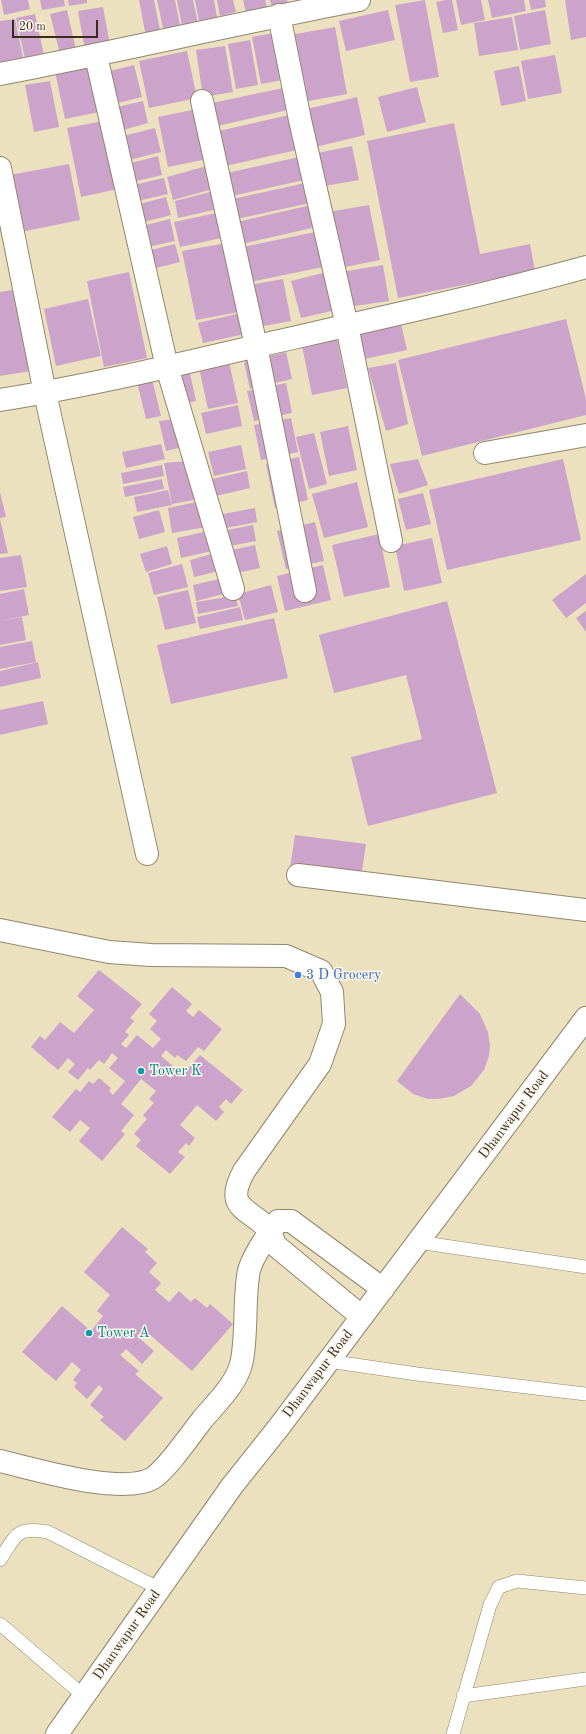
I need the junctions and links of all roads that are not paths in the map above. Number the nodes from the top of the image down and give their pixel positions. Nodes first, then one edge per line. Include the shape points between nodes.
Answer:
1 (359, 0) edge
2 (322, 4) edge
3 (279, 15) junction
4 (96, 56) junction
5 (0, 74) edge
6 (202, 101) dead end
7 (0, 168) edge
8 (586, 267) edge
9 (347, 326) junction
10 (256, 346) junction
11 (167, 367) junction
12 (45, 393) junction
13 (0, 400) edge
14 (586, 435) edge
15 (485, 453) dead end
16 (391, 541) dead end
17 (233, 589) dead end
18 (305, 591) dead end
19 (147, 854) dead end
20 (298, 876) dead end
21 (586, 910) edge
22 (0, 930) edge
23 (586, 1018) edge
24 (270, 1231) junction
25 (418, 1242) junction
26 (586, 1267) edge
27 (383, 1289) junction
28 (361, 1316) junction
29 (328, 1361) junction
30 (586, 1394) edge
31 (0, 1461) edge
32 (0, 1560) edge
33 (586, 1588) edge
34 (160, 1589) junction
35 (0, 1624) edge
36 (586, 1678) edge
37 (84, 1696) junction
38 (463, 1696) junction
39 (57, 1734) edge
40 (453, 1734) edge

1 - 2 street
2 - 3 street
3 - 4 street
3 - 9 street
4 - 5 street
4 - 11 street
6 - 10 street
7 - 12 street
8 - 9 street
9 - 10 street
9 - 16 street
10 - 11 street
10 - 18 street
11 - 12 street
11 - 17 street
12 - 13 street
12 - 19 street
14 - 15 street
20 - 21 street
22 - 24 street via 109,952 151,955 286,956 321,971 332,992 334,1024 320,1064 238,1182 237,1201 242,1209
23 - 25 street, Dhanwapur Road
24 - 27 street via 278,1221 291,1221
24 - 28 street via 275,1245
24 - 31 street via 248,1275 246,1340 242,1363 232,1382 154,1478 135,1484 75,1480
25 - 26 lane
25 - 27 street, Dhanwapur Road
27 - 28 street, Dhanwapur Road
28 - 29 street, Dhanwapur Road
29 - 30 lane
29 - 34 street, Dhanwapur Road via 232,1486
32 - 34 lane via 17,1534 31,1529 48,1532
33 - 38 lane via 517,1581 499,1587 490,1605
34 - 37 street, Dhanwapur Road
35 - 37 lane
36 - 38 lane
37 - 39 street, Dhanwapur Road
38 - 40 lane

